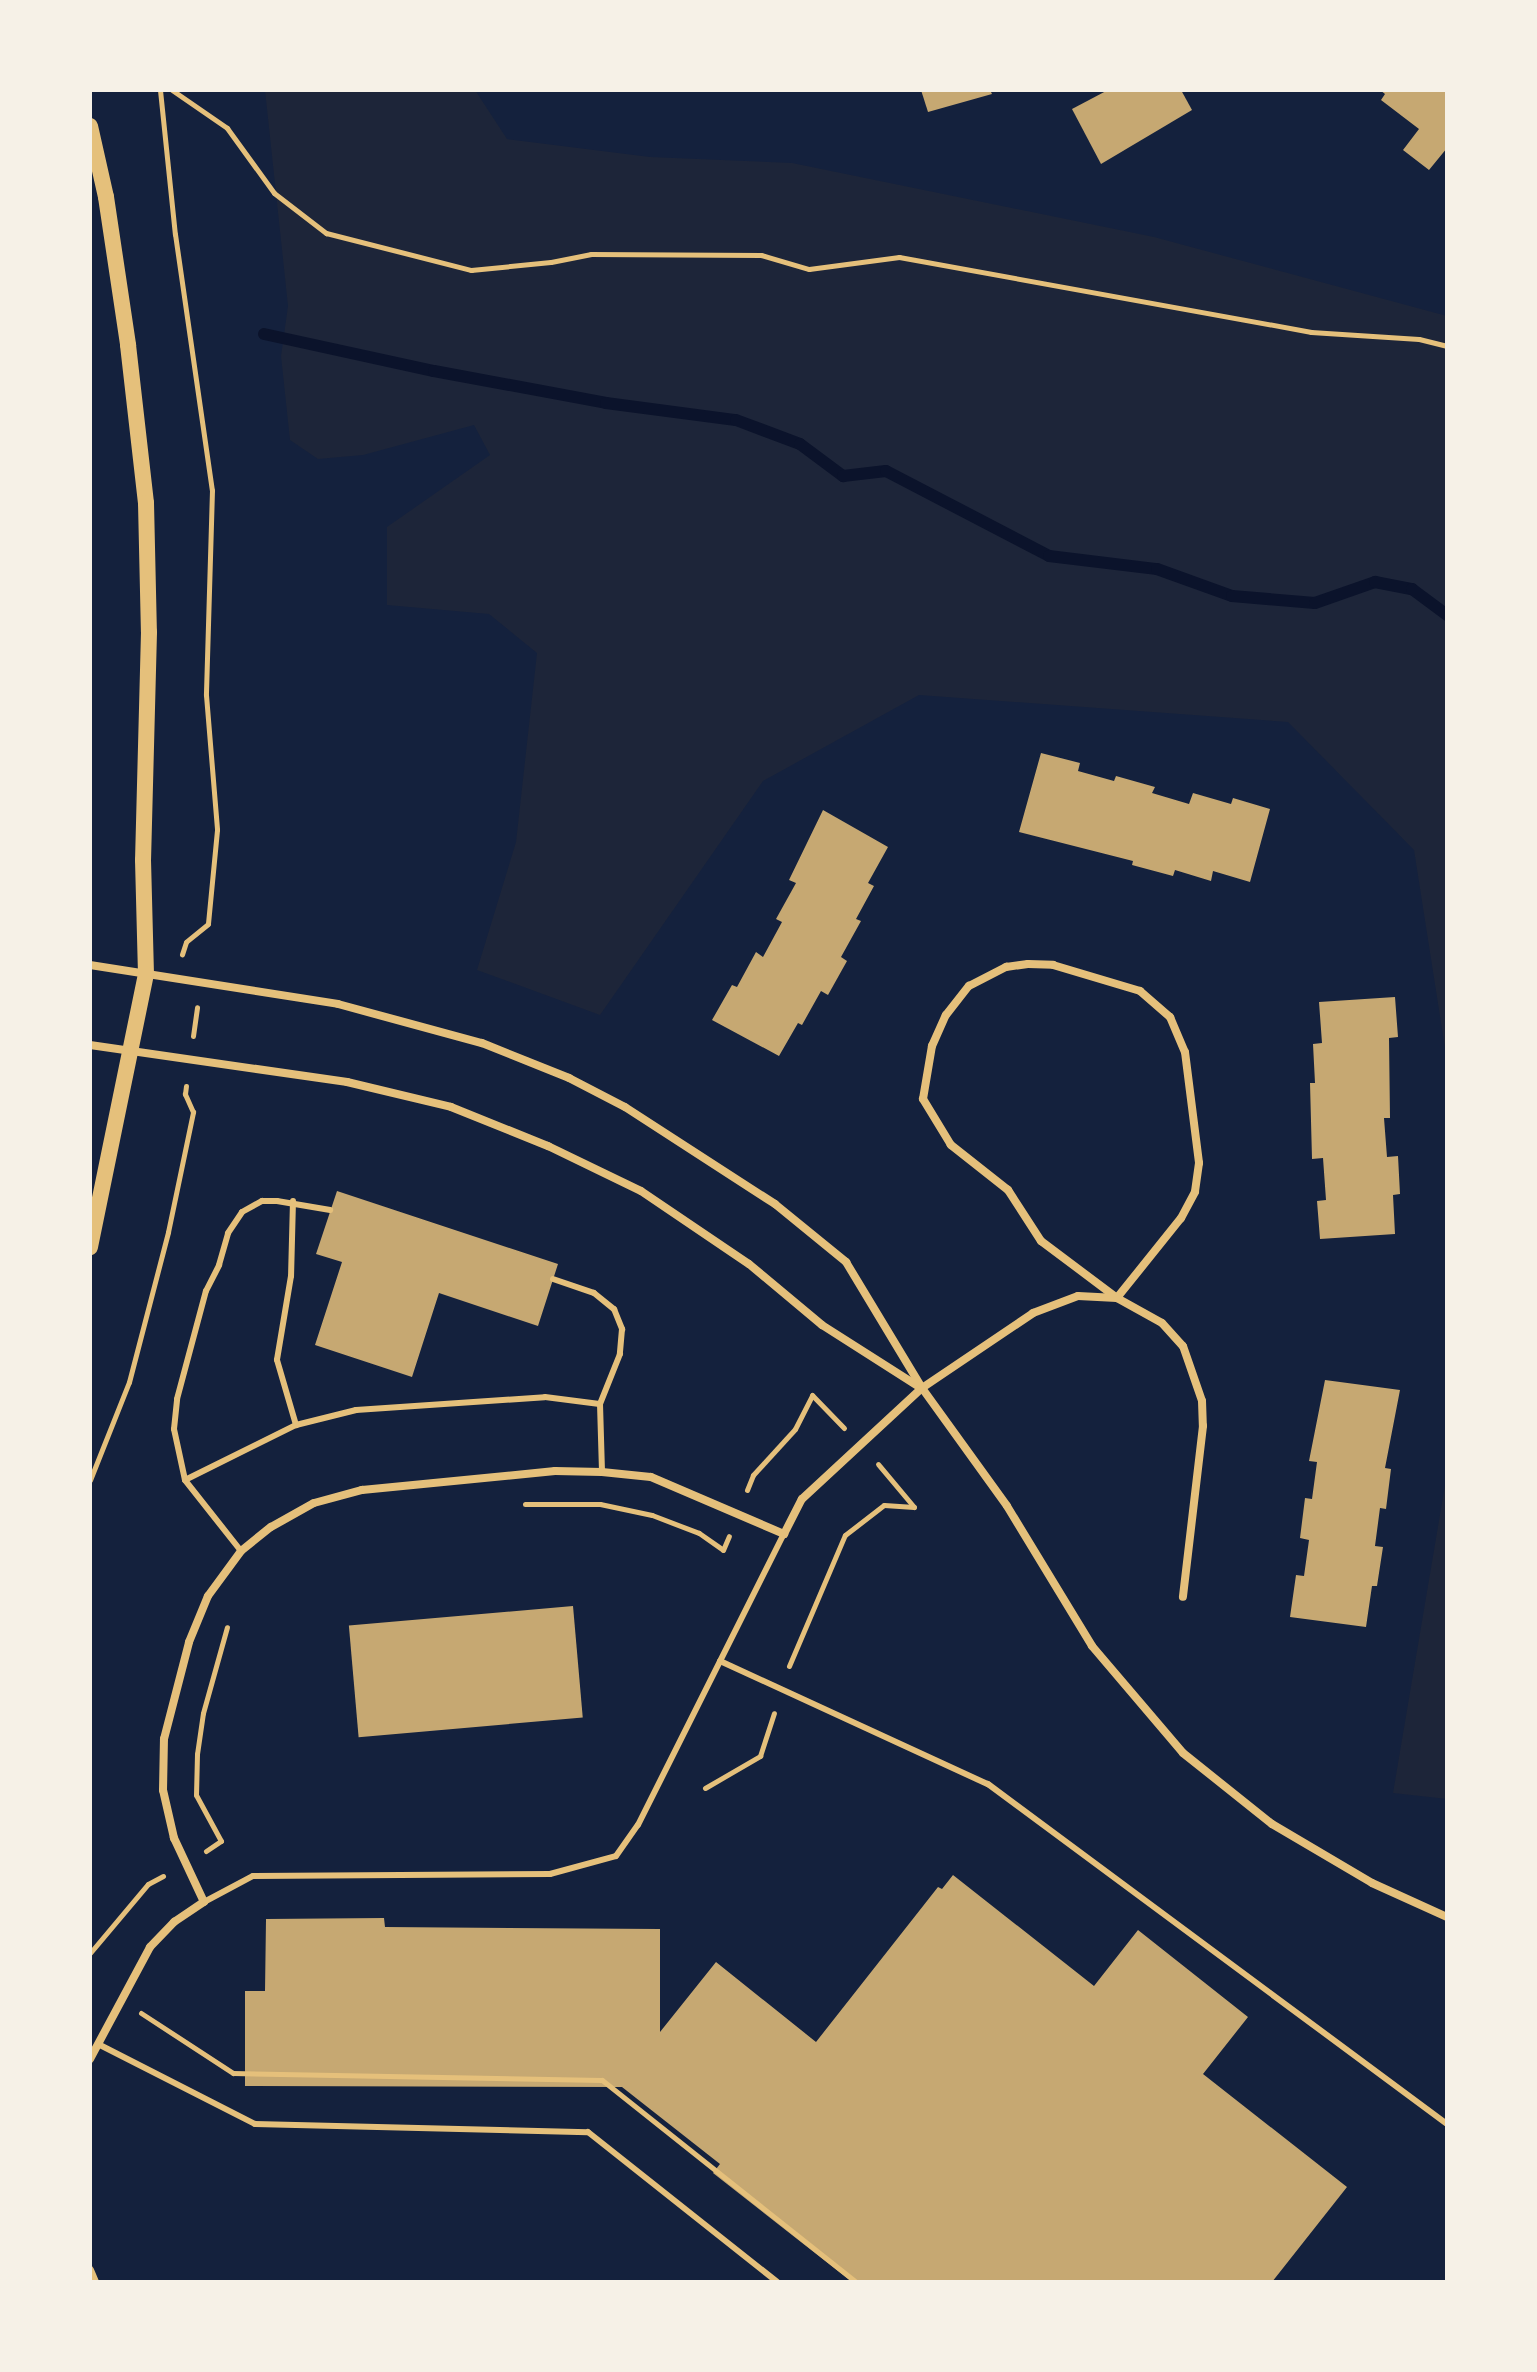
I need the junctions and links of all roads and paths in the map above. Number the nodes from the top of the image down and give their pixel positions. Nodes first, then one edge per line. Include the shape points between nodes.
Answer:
1 (160, 90) edge
2 (172, 90) edge
3 (90, 126) edge
4 (1447, 346) edge
5 (90, 965) edge
6 (146, 974) junction
7 (200, 982) junction
8 (90, 1045) edge
9 (131, 1051) junction
10 (190, 1058) junction
11 (293, 1201) junction
12 (330, 1210) dead end
13 (90, 1247) edge
14 (553, 1279) dead end
15 (1117, 1298) junction
16 (922, 1388) junction
17 (600, 1404) junction
18 (296, 1425) junction
19 (862, 1445) junction
20 (602, 1472) junction
21 (90, 1480) edge
22 (185, 1480) junction
23 (514, 1504) dead end
24 (738, 1515) junction
25 (784, 1534) junction
26 (241, 1551) junction
27 (1183, 1597) dead end
28 (229, 1621) dead end
29 (720, 1661) junction
30 (781, 1689) junction
31 (705, 1788) dead end
32 (186, 1863) junction
33 (204, 1902) junction
34 (1447, 1917) edge
35 (90, 1953) edge
36 (94, 2042) edge
37 (90, 2059) edge
38 (1447, 2124) edge
39 (90, 2270) edge
40 (95, 2282) edge
41 (777, 2282) edge

1 - 7 path via 212,490 206,695 217,830 208,924 181,952
2 - 4 path via 227,128 274,193 326,233 471,270 591,254 761,255 809,269 899,257 1311,332 1419,339
3 - 6 main road via 126,330 146,503
5 - 6 street
6 - 7 street
6 - 9 main road
7 - 10 path
7 - 16 street via 338,1004 482,1043 625,1107 775,1204 846,1262
8 - 9 street
9 - 10 street
9 - 13 main road
10 - 16 street via 362,1085 451,1107 548,1146 641,1191 749,1264 822,1325
10 - 21 path via 185,1094 193,1112 168,1232 129,1382
11 - 12 lane
11 - 18 lane via 291,1276 277,1360
11 - 22 lane via 262,1201 242,1212 228,1233 177,1399 174,1429
14 - 17 lane via 594,1293 614,1309 622,1329 620,1354
15 - 15 street via 1041,1241 1008,1190 951,1145 923,1099 932,1046 946,1015 969,986 1006,967 1053,965 1140,991 1170,1017 1185,1052 1199,1163 1195,1192 1181,1218
15 - 16 street via 1078,1296 1033,1313
15 - 27 street via 1162,1323 1183,1346 1202,1401
16 - 19 street
16 - 34 street via 1007,1506 1092,1646 1183,1753 1272,1824 1372,1883
17 - 18 lane via 545,1397 356,1410
17 - 20 lane
18 - 22 lane
19 - 24 path via 812,1395 795,1429 753,1475
19 - 25 street via 802,1499
19 - 30 path via 914,1507 884,1505 845,1535
20 - 24 street via 651,1477
20 - 26 street via 555,1471 362,1490 314,1503
22 - 26 lane
23 - 24 path via 600,1504 652,1515 699,1533 723,1550
24 - 25 street
25 - 29 lane
26 - 32 street via 208,1596 189,1642 164,1739 163,1790
28 - 32 path via 197,1754 196,1795 221,1841
29 - 30 lane
29 - 33 lane via 638,1825 616,1856 550,1874 253,1876
30 - 31 path via 760,1756
30 - 38 lane via 988,1784
32 - 33 street
32 - 35 path via 148,1884
33 - 36 street via 150,1947
36 - 37 street
36 - 41 lane via 255,2124 588,2132
39 - 40 street

